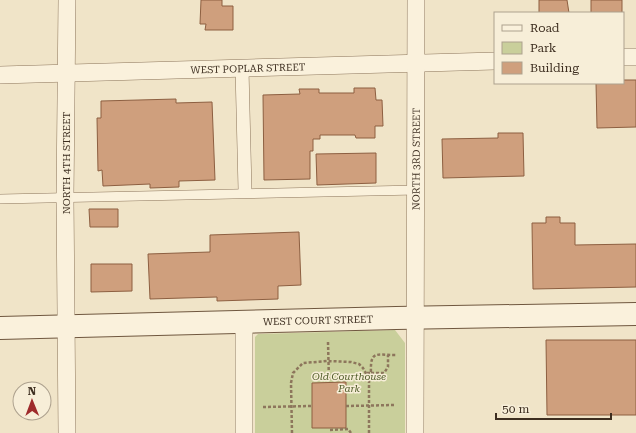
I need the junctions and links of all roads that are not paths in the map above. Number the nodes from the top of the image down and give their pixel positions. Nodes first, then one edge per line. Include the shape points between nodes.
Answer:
1 (67, 0) edge
2 (416, 0) edge
3 (624, 57) edge
4 (636, 57) edge
5 (494, 61) edge
6 (415, 64) junction
7 (242, 69) junction
8 (66, 74) junction
9 (0, 75) edge
10 (245, 190) dead end
11 (417, 190) junction
12 (66, 197) junction
13 (0, 199) edge
14 (636, 314) edge
15 (416, 318) junction
16 (244, 321) junction
17 (66, 326) junction
18 (0, 328) edge
19 (67, 433) edge
20 (244, 433) edge
21 (415, 433) edge

1 - 8 street, NORTH 4TH STREET
2 - 6 street, NORTH 3RD STREET
3 - 4 street
5 - 6 street, WEST POPLAR STREET
6 - 7 street, WEST POPLAR STREET
6 - 11 street, NORTH 3RD STREET
7 - 8 street, WEST POPLAR STREET
7 - 10 street
8 - 9 street, WEST POPLAR STREET
8 - 12 street, NORTH 4TH STREET
11 - 12 lane
11 - 15 street, NORTH 3RD STREET
12 - 13 lane
12 - 17 street, NORTH 4TH STREET
14 - 15 main road, WEST COURT STREET
15 - 16 main road, WEST COURT STREET
15 - 21 street, NORTH 3RD STREET
16 - 17 main road, WEST COURT STREET
16 - 20 street
17 - 18 main road, WEST COURT STREET
17 - 19 street, NORTH 4TH STREET

